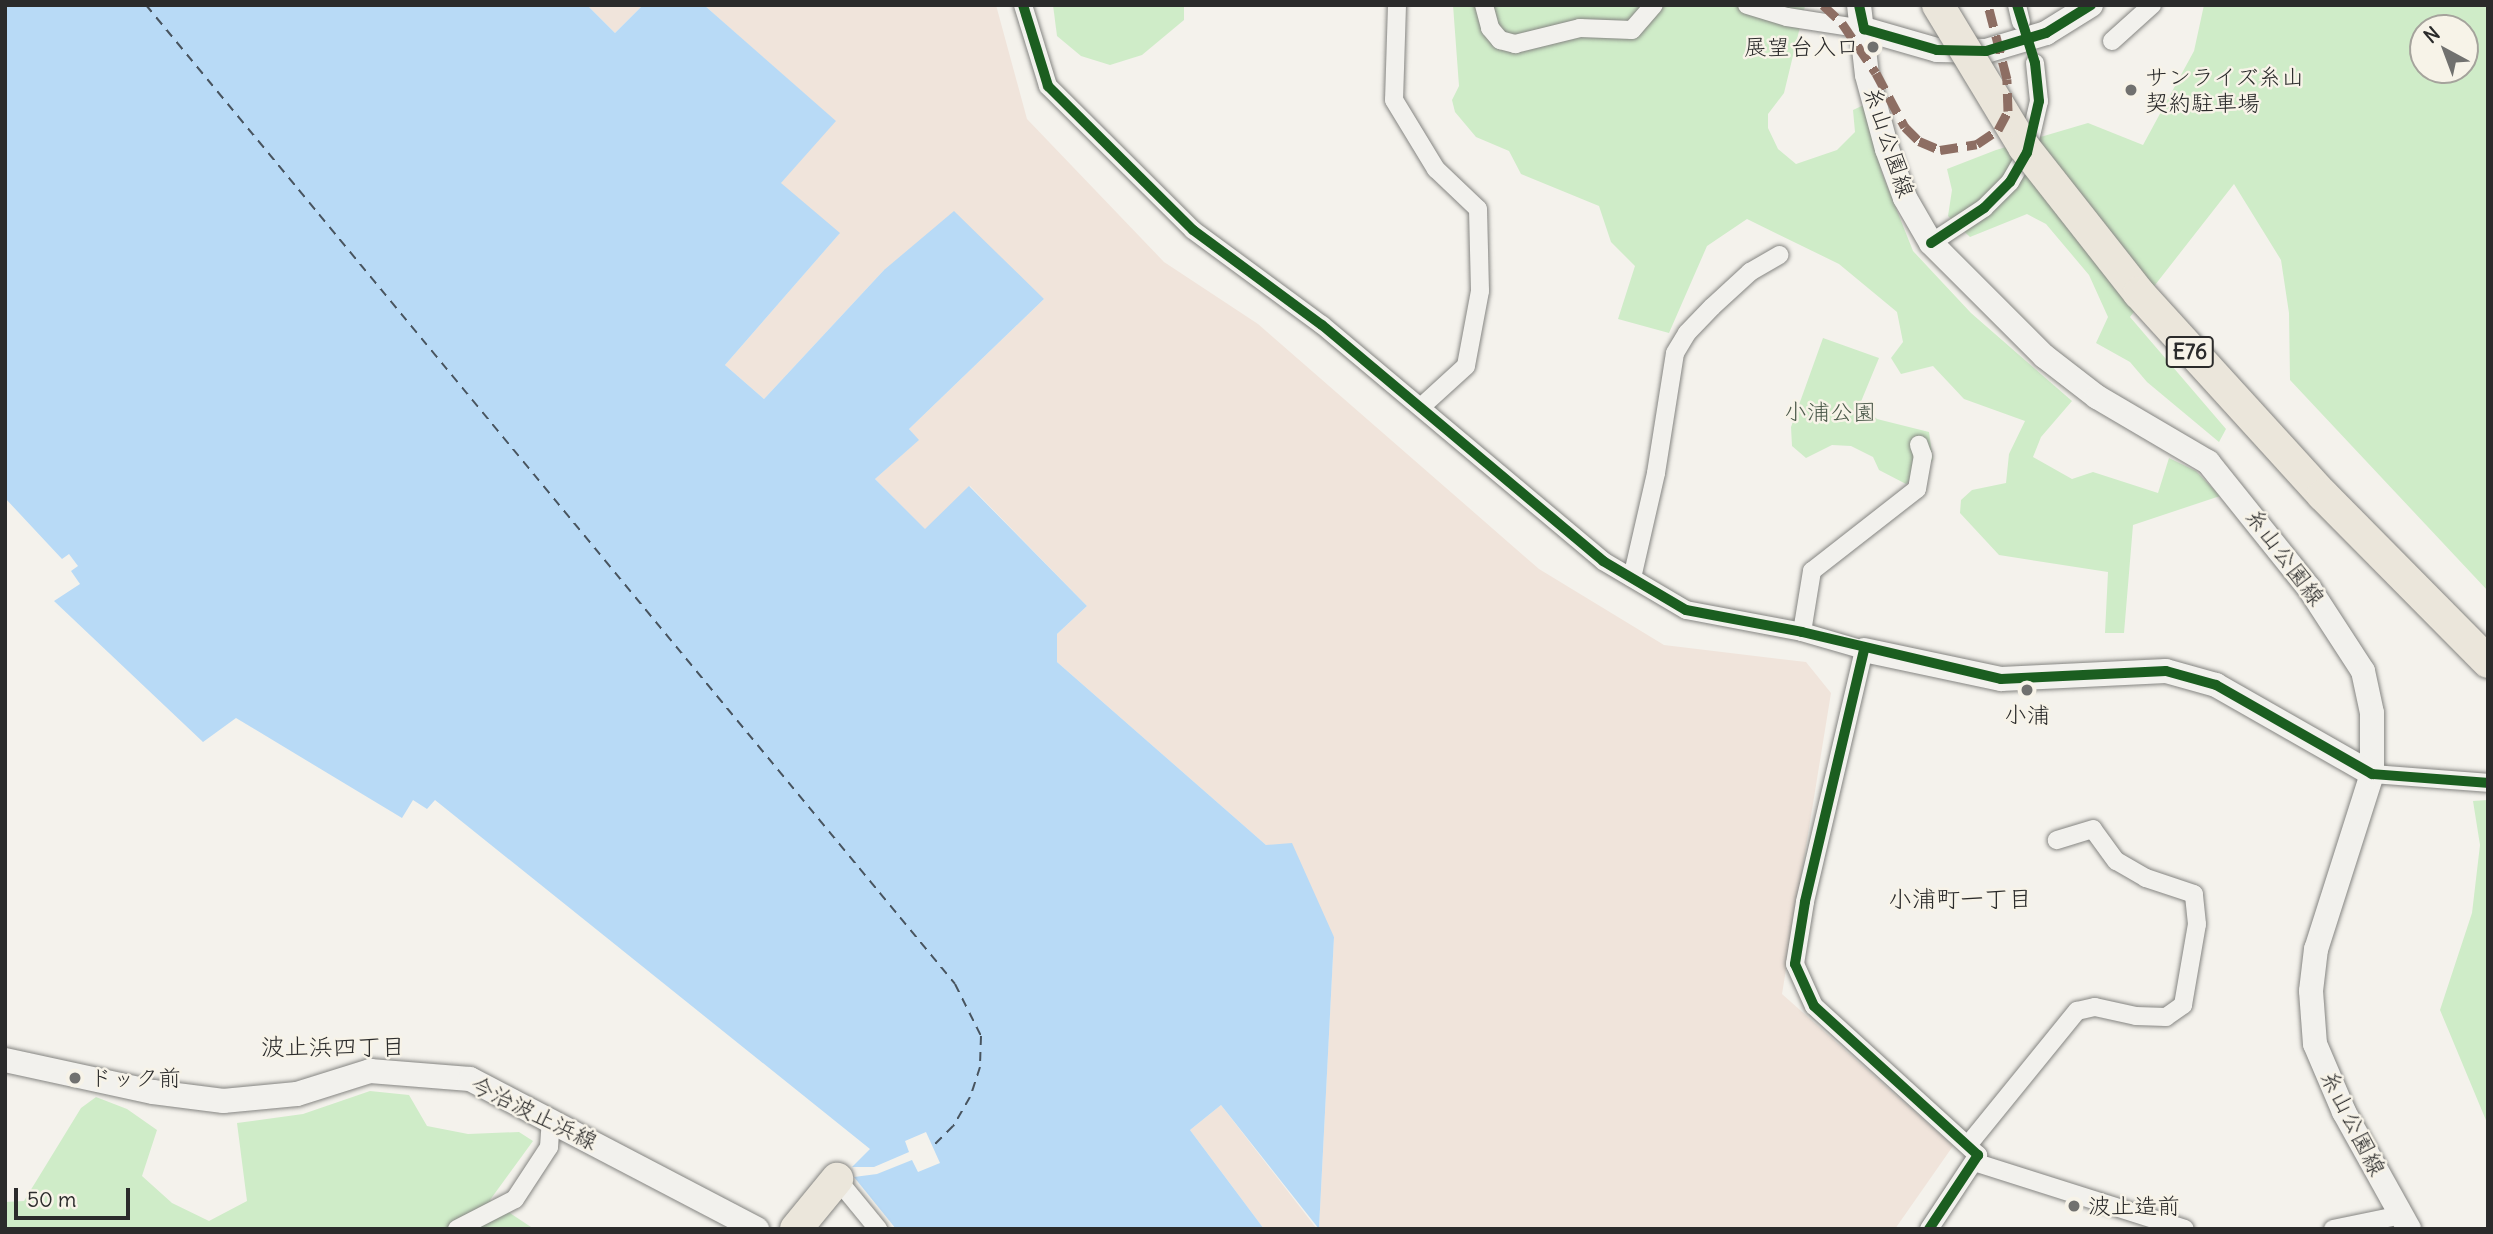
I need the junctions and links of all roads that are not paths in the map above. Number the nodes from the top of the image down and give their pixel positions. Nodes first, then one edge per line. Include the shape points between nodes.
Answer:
1 (1023, 5) edge
2 (1397, 5) edge
3 (1484, 5) edge
4 (1654, 5) edge
5 (1747, 5) edge
6 (1938, 5) edge
7 (2091, 5) edge
8 (2152, 5) edge
9 (1861, 17) edge
10 (2112, 41) dead end
11 (2035, 63) dead end
12 (1931, 243) junction
13 (1780, 255) dead end
14 (1421, 407) junction
15 (1919, 445) dead end
16 (1632, 578) junction
17 (1802, 632) junction
18 (1864, 650) junction
19 (2488, 662) edge
20 (2372, 774) junction
21 (2488, 783) edge
22 (2057, 840) dead end
23 (5, 1059) edge
24 (551, 1119) junction
25 (1971, 1154) junction
26 (837, 1179) joint
27 (2405, 1222) edge
28 (457, 1229) edge
29 (757, 1229) edge
30 (796, 1229) edge
31 (878, 1229) edge
32 (1929, 1229) edge
33 (2185, 1229) edge
34 (2333, 1229) edge

1 - 14 street via 1048,86 1193,230 1276,288
2 - 14 street via 1394,100 1406,127 1436,169 1478,209 1480,291 1466,366
3 - 4 street via 1495,34 1515,44 1580,28 1632,30
5 - 9 street via 1787,17
6 - 19 highway, E76, bridge via 2024,147 2130,283 2323,495
7 - 9 main road via 2046,33 1986,51 1937,50
8 - 10 street
9 - 12 main road, 糸山公園線 via 1867,75 1886,149 1905,198
11 - 12 street via 2039,101 2027,153 2010,182 1984,208
12 - 20 main road, 糸山公園線 via 2044,356 2097,397 2208,462 2247,506 2342,633 2363,671 2372,713
13 - 16 street via 1750,272 1712,307 1687,333 1675,354 1656,473
14 - 16 street via 1594,554
15 - 17 street via 1923,456 1917,489 1812,571
16 - 17 street via 1686,610
17 - 18 street
18 - 20 main road via 2001,679 2166,671 2216,685
18 - 25 street via 1805,902 1795,964 1814,1006
20 - 21 street
20 - 27 main road, 糸山公園線 via 2316,949 2313,1017 2315,1044 2327,1077
22 - 25 street via 2093,829 2116,861 2146,878 2193,894 2197,924 2183,1005 2166,1017 2095,1007 2077,1011
23 - 24 main road, 今治波止浜線 via 153,1092 223,1101 297,1094 370,1071 470,1079
24 - 28 street via 549,1147 515,1199
24 - 29 main road, 今治波止浜線
25 - 32 street
25 - 33 street
26 - 30 highway
26 - 31 street
27 - 34 street

